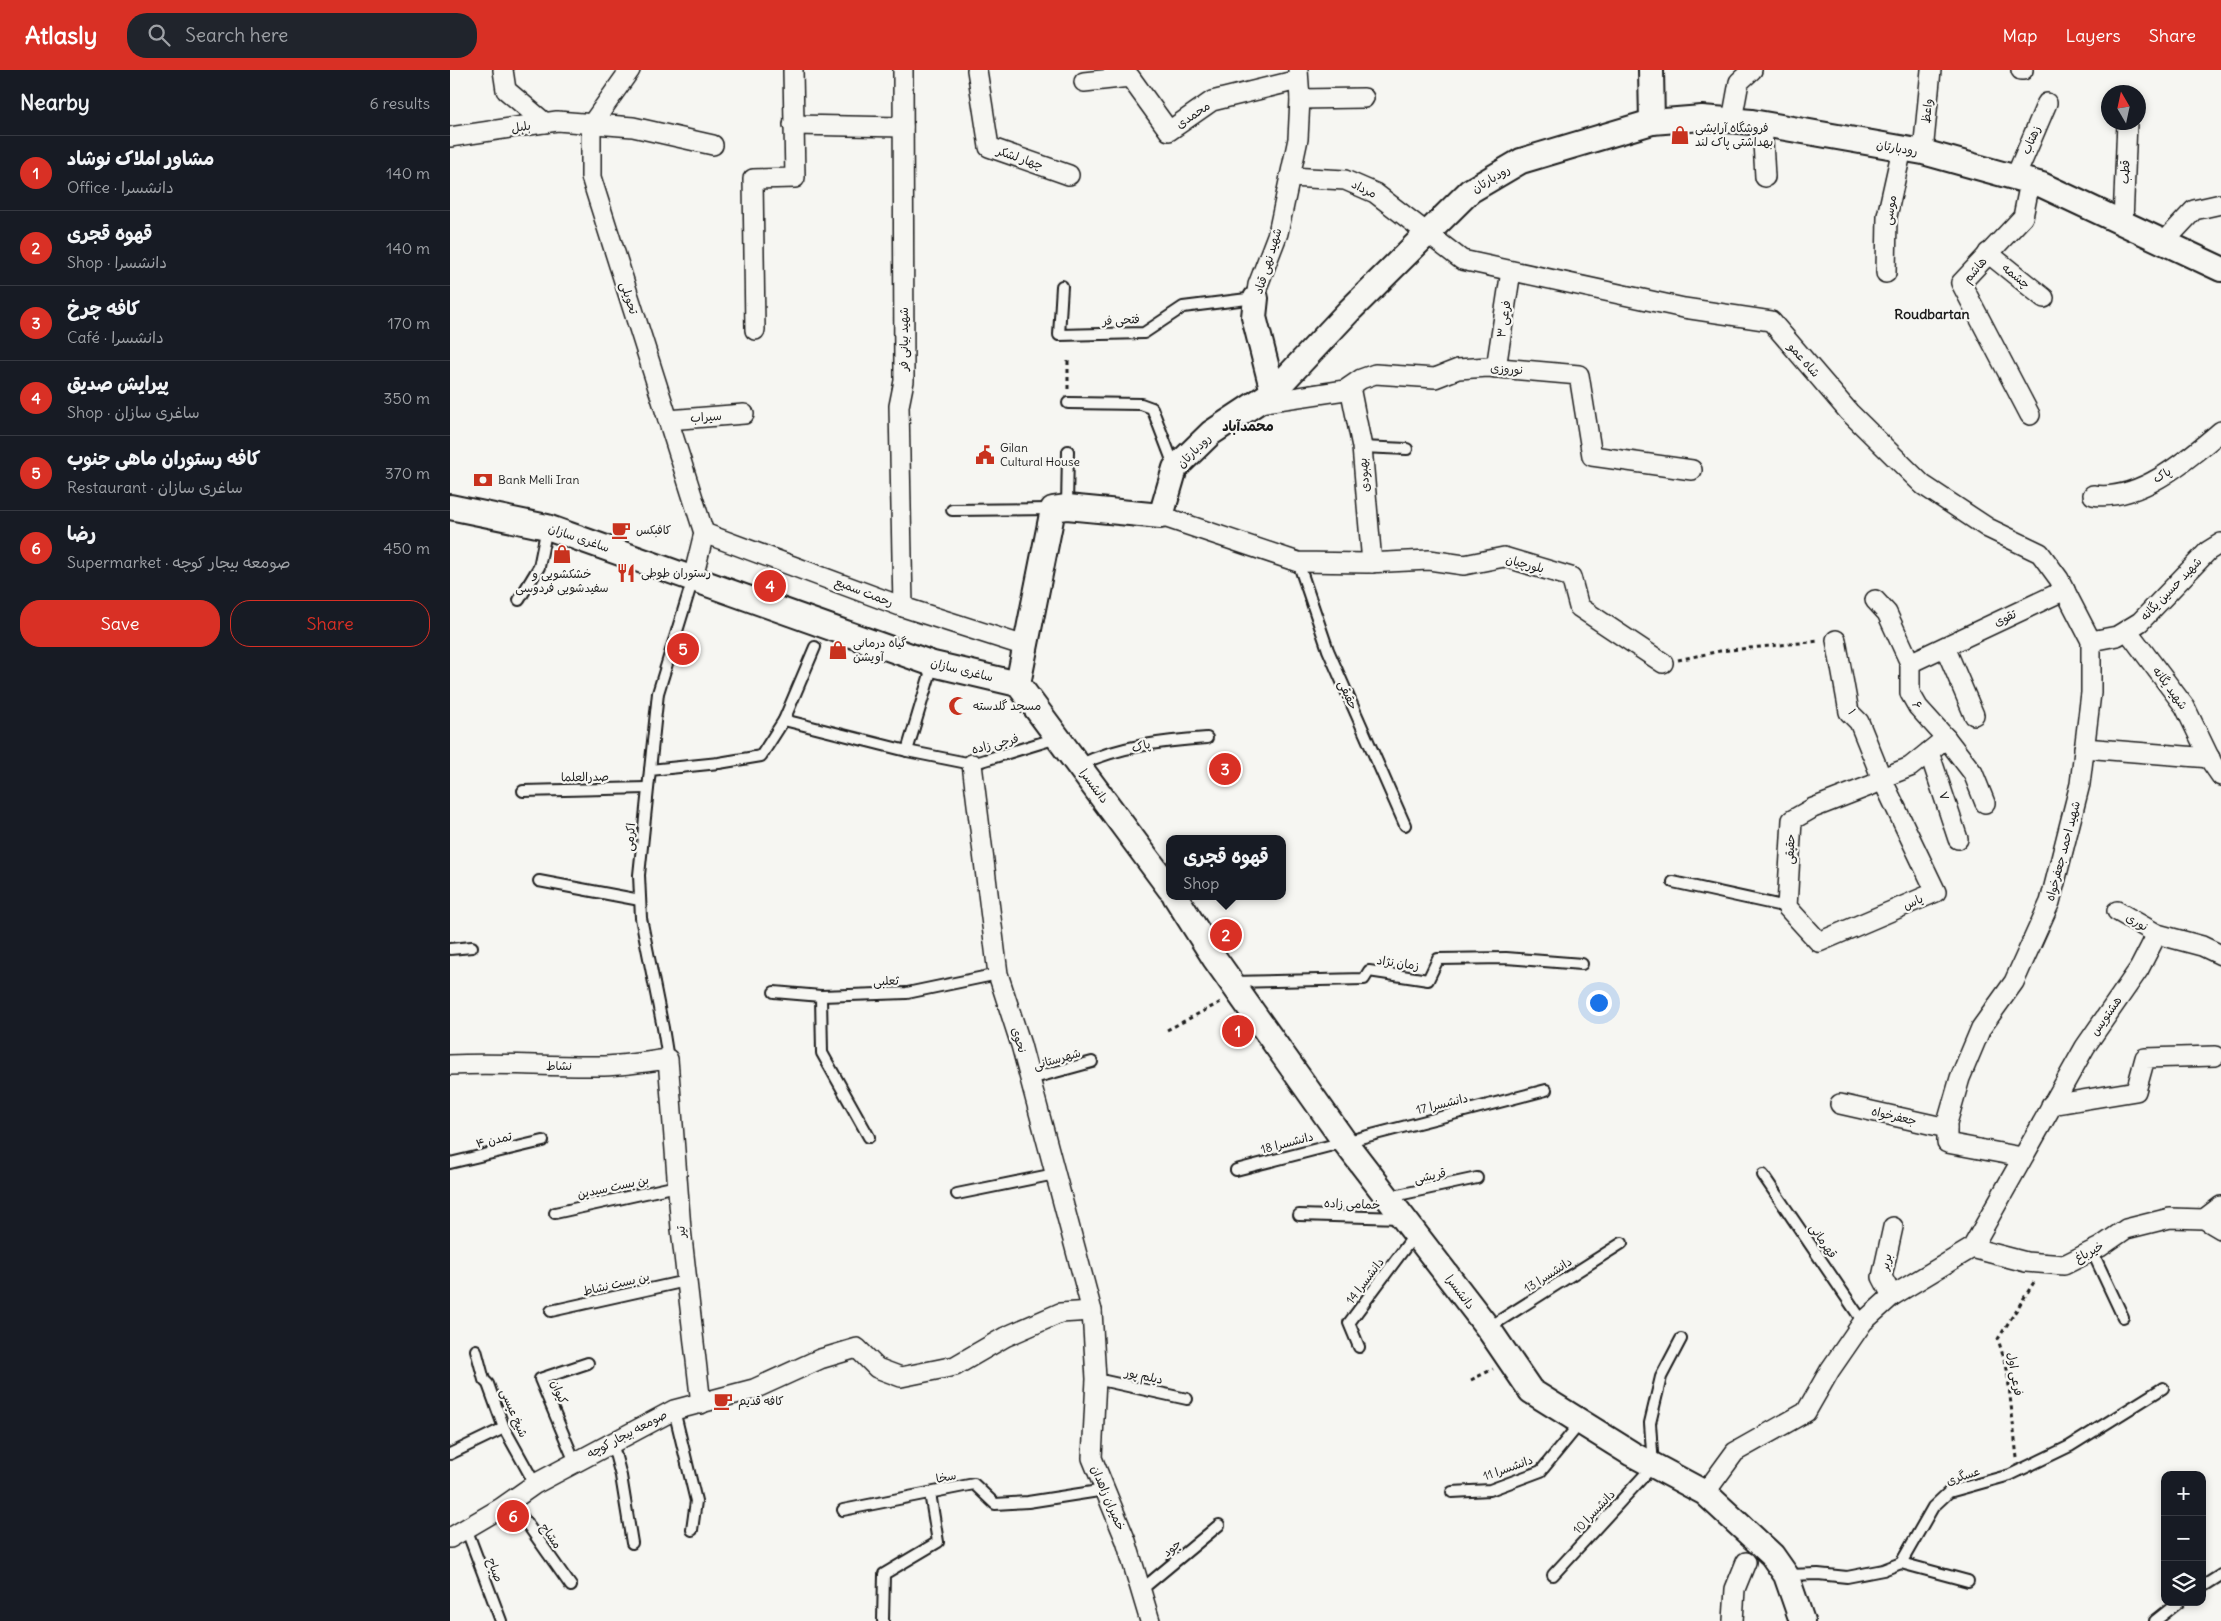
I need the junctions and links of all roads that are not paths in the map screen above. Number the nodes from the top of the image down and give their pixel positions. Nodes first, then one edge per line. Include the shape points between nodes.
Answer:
1 (503, 70) edge
2 (630, 70) edge
3 (793, 70) edge
4 (903, 70) edge
5 (976, 70) edge
6 (1651, 70) edge
7 (1752, 70) edge
8 (1931, 70) edge
9 (1298, 75) edge
10 (1084, 82) dead end
11 (1364, 98) dead end
12 (1300, 99) junction
13 (2047, 103) dead end
14 (1732, 120) junction
15 (1652, 122) junction
16 (545, 123) junction
17 (1762, 124) junction
18 (591, 125) junction
19 (794, 125) junction
20 (903, 127) junction
21 (2127, 130) edge
22 (450, 137) edge
23 (713, 146) dead end
24 (1913, 150) junction
25 (1069, 175) dead end
26 (1290, 177) junction
27 (1765, 177) dead end
28 (2023, 180) junction
29 (2221, 204) edge
30 (2123, 222) junction
31 (1428, 232) junction
32 (2164, 242) junction
33 (1988, 253) junction
34 (2213, 266) edge
35 (1511, 271) junction
36 (1886, 273) dead end
37 (2221, 282) edge
38 (1062, 286) dead end
39 (1256, 298) junction
40 (2044, 298) dead end
41 (755, 330) dead end
42 (1496, 368) junction
43 (1350, 387) junction
44 (1266, 398) junction
45 (1068, 403) road end
46 (744, 414) dead end
47 (2030, 415) dead end
48 (668, 420) junction
49 (2221, 431) edge
50 (1362, 447) junction
51 (1407, 449) dead end
52 (1068, 451) dead end
53 (1175, 468) junction
54 (1692, 470) dead end
55 (2093, 495) dead end
56 (450, 507) edge
57 (1060, 508) junction
58 (952, 510) dead end
59 (1161, 516) junction
60 (547, 527) junction
61 (704, 533) junction
62 (2221, 543) edge
63 (1298, 562) junction
64 (1372, 563) junction
65 (693, 578) junction
66 (2064, 590) junction
67 (519, 600) dead end
68 (1875, 600) dead end
69 (903, 607) junction
70 (2127, 630) junction
71 (1836, 640) road end
72 (2091, 641) junction
73 (1025, 646) junction
74 (815, 647) dead end
75 (1945, 647) junction
76 (1663, 663) road end
77 (1910, 663) junction
78 (933, 664) junction
79 (1018, 684) junction
80 (1974, 715) dead end
81 (784, 720) junction
82 (1058, 737) junction
83 (1206, 738) dead end
84 (1946, 738) junction
85 (2084, 748) junction
86 (906, 751) junction
87 (1929, 752) junction
88 (2210, 758) junction
89 (972, 764) junction
90 (1079, 765) junction
91 (650, 770) junction
92 (2221, 776) edge
93 (1882, 780) junction
94 (647, 788) junction
95 (523, 791) dead end
96 (1985, 803) dead end
97 (1405, 825) dead end
98 (1958, 840) dead end
99 (539, 882) dead end
100 (1673, 882) dead end
101 (1166, 884) edge
102 (640, 900) junction
103 (1177, 900) edge
104 (1787, 907) junction
105 (2117, 911) dead end
106 (2157, 934) junction
107 (472, 947) dead end
108 (450, 948) edge
109 (2221, 955) edge
110 (1582, 964) dead end
111 (998, 974) junction
112 (1235, 987) junction
113 (774, 992) dead end
114 (821, 996) junction
115 (2215, 1056) dead end
116 (668, 1059) junction
117 (1092, 1062) dead end
118 (450, 1065) edge
119 (1030, 1079) junction
120 (1546, 1090) dead end
121 (1840, 1104) dead end
122 (2051, 1105) junction
123 (1947, 1128) junction
124 (869, 1137) dead end
125 (543, 1141) dead end
126 (1344, 1141) junction
127 (2022, 1157) junction
128 (450, 1162) edge
129 (1236, 1170) dead end
130 (1055, 1174) junction
131 (1763, 1175) dead end
132 (1478, 1178) dead end
133 (677, 1186) junction
134 (957, 1194) dead end
135 (1388, 1198) junction
136 (2221, 1206) edge
137 (555, 1213) dead end
138 (1299, 1215) dead end
139 (2204, 1219) junction
140 (1410, 1226) junction
141 (1893, 1227) dead end
142 (2221, 1228) edge
143 (1622, 1242) dead end
144 (1972, 1248) junction
145 (2092, 1251) junction
146 (686, 1281) junction
147 (1892, 1296) junction
148 (551, 1311) dead end
149 (1092, 1311) junction
150 (2123, 1317) dead end
151 (1862, 1322) junction
152 (1488, 1328) junction
153 (1681, 1339) dead end
154 (1359, 1347) dead end
155 (476, 1350) dead end
156 (588, 1363) dead end
157 (1096, 1378) junction
158 (2163, 1388) dead end
159 (1187, 1398) dead end
160 (701, 1404) junction
161 (674, 1410) junction
162 (1581, 1422) junction
163 (504, 1428) junction
164 (612, 1442) junction
165 (450, 1454) edge
166 (575, 1462) junction
167 (1653, 1466) junction
168 (534, 1484) junction
169 (1105, 1490) junction
170 (1452, 1492) dead end
171 (930, 1493) junction
172 (1705, 1493) junction
173 (512, 1501) junction
174 (843, 1510) dead end
175 (1219, 1525) dead end
176 (466, 1528) junction
177 (692, 1530) dead end
178 (450, 1538) edge
179 (632, 1543) dead end
180 (1746, 1562) dead end
181 (1901, 1563) junction
182 (1553, 1575) dead end
183 (1786, 1575) junction
184 (2221, 1575) edge
185 (1968, 1581) dead end
186 (2206, 1584) edge
187 (571, 1586) dead end
188 (1141, 1590) junction
189 (2174, 1606) edge
190 (501, 1621) edge
191 (883, 1621) edge
192 (1150, 1621) edge
193 (1733, 1621) edge
194 (1802, 1621) edge
195 (2155, 1621) edge

1 - 16 street via 506,90
2 - 18 street
3 - 19 street
4 - 20 street, شهید بیانی فر
5 - 25 street, چهار لشکر via 989,147
6 - 15 street
7 - 14 street via 1739,82
8 - 24 street, واعظ
9 - 10 street, محمدی via 1212,101 1169,131 1130,77
9 - 12 street, شهید نهی قناد
11 - 12 street
12 - 26 street, شهید نهی قناد via 1298,139
13 - 28 street, زهتاب
14 - 15 street, رودبارتان via 1702,118
14 - 17 street, رودبارتان
15 - 31 street, رودبارتان via 1521,161 1470,190
16 - 18 street, بلبل via 557,121
16 - 22 street, بلبل
17 - 24 street, رودبارتان
17 - 27 street
18 - 23 street, بلبل via 633,127
18 - 48 street, تحویلی via 591,177
19 - 20 street
19 - 41 street via 795,178 753,179
20 - 69 street, شهید بیانی فر via 904,381 899,406
21 - 30 street, قطب
24 - 28 street, رودبارتان
24 - 36 street, موسی via 1887,216
26 - 31 street, مرداد via 1345,180 1375,193
26 - 39 street, شهید نهی قناد via 1278,233
28 - 30 street, رودبارتان
28 - 33 street, هاشم via 2023,217
29 - 32 street via 2194,210
30 - 32 street, رودبارتان
31 - 35 street, شاه عمو via 1462,260
31 - 44 street, رودبارتان
32 - 34 street, رودبارتان
33 - 40 street, چشمه
33 - 47 street, هاشم via 1961,283
34 - 37 street
35 - 42 street, فرعی ۳
35 - 66 street, شاه عمو via 1684,308 1771,321 1849,412 1923,485 1988,528 2040,553
38 - 39 lane, فتحی فر via 1059,335 1144,333 1183,307
39 - 44 street, شهید نهی قناد via 1254,317
42 - 43 street, نوروزی via 1458,369 1435,378 1375,374
42 - 54 street, نوروزی via 1578,374 1592,456
43 - 44 street, نوروزی
43 - 50 street, بهبودی
44 - 53 street, رودبارتان via 1210,433
45 - 53 lane via 1142,404 1152,408
46 - 48 street, سیراب
48 - 61 street, تحویلی
49 - 55 street, پاک via 2179,466 2144,486 2107,497
50 - 51 lane
50 - 64 street, بهبودی
52 - 57 lane
53 - 59 street, رودبارتان
56 - 60 street, ساغری سازان
57 - 58 lane
57 - 59 street
57 - 73 street via 1046,535
59 - 63 street, بلورچیان
60 - 65 street, ساغری سازان
60 - 67 lane via 539,567
61 - 65 street
61 - 69 street, رحمت سمیع
62 - 70 street, شهید حسین یگانه via 2208,551 2140,622
63 - 64 street, بلورچیان
63 - 97 lane, حقیقی via 1328,650
64 - 76 street, بلورچیان via 1429,560 1464,565 1504,557 1571,577 1579,607
65 - 78 street, ساغری سازان
65 - 91 lane, اکرمی via 658,693
66 - 72 street, شاه عمو
66 - 75 street, تقوی
68 - 77 street via 1887,614
69 - 73 street, رحمت سمیع
70 - 72 street, شهید حسین یگانه via 2117,636
70 - 88 street, شهید یگانه via 2185,707
71 - 93 street, ۱ via 1849,712 1859,722
72 - 85 street, شهید احمد جعفرخواه via 2091,693
73 - 79 street
74 - 81 lane
75 - 77 street, تقوی
75 - 80 street
77 - 84 street, ۶ via 1910,693
78 - 79 street, ساغری سازان
78 - 86 lane
79 - 82 street, دانشسرا
81 - 86 lane
81 - 91 lane via 760,756
82 - 89 lane, فرجی زاده
82 - 90 street, دانشسرا
83 - 90 lane, پاک via 1158,742 1096,757
84 - 87 street, حقیقی
84 - 96 street, ۶ via 1973,772
85 - 88 street
85 - 123 street, شهید احمد جعفرخواه via 2080,784 2050,902 2014,982 1981,1028 1960,1078
86 - 89 lane, فرجی زاده
87 - 93 street, حقیقی via 1910,767
87 - 98 street, ۷
88 - 92 street, شهید یگانه
89 - 111 street, نحوی
90 - 101 street, دانشسرا
91 - 94 lane, اکرمی
93 - 104 street, حقیقی via 1792,820
93 - 104 street, یاس via 1936,892 1819,942
94 - 95 lane, صدرالعلما
94 - 102 lane, اکرمی via 639,875
99 - 102 lane
100 - 104 lane
102 - 116 lane, اکرمی
103 - 112 street, دانشسرا
105 - 106 street, نوری
106 - 109 street via 2202,946
106 - 122 street, هشتویس via 2139,969 2085,1047
107 - 108 lane
110 - 112 lane, زمان نژاد via 1506,958 1438,959 1428,980 1368,971 1364,979
111 - 114 lane, ثعلبی via 906,993
111 - 119 street, نحوی
112 - 126 street, دانشسرا
113 - 114 lane, ثعلبی
114 - 124 lane via 822,1053
115 - 122 street via 2145,1058 2136,1091
116 - 118 street, نشاط via 602,1066
116 - 133 street, تیر
117 - 119 lane, شهرستانی
119 - 130 street, نحوی
120 - 126 lane, دانشسرا 17
121 - 123 street, جعفرخواه
122 - 127 street, هشتویس
123 - 127 street via 1947,1143
125 - 128 lane, تمدن ۴
126 - 129 lane, دانشسرا 18
126 - 135 street, دانشسرا
127 - 144 street, هشتویس
130 - 134 lane
130 - 149 street, نحوی
131 - 151 lane, قهرمانی
132 - 135 lane, قریشی
133 - 137 lane, بن بست سیدین
133 - 146 street, تیر
135 - 140 street, دانشسرا
136 - 139 street
138 - 140 lane, خمامی زاده
139 - 142 street
139 - 145 street, خیرباغ via 2170,1218 2126,1229
140 - 152 street, دانشسرا
140 - 154 lane, دانشسرا 14 via 1349,1323
141 - 147 street, بربر via 1882,1277
143 - 152 lane, دانشسرا 13
144 - 145 street, خیرباغ via 2026,1262 2064,1265
144 - 147 street
145 - 150 lane
146 - 148 lane, بن بست نشاط
146 - 160 street, تیر
147 - 151 street
149 - 157 street, خمیران زاهدان
149 - 160 street, صومعه بیجار کوچه via 1060,1313 1006,1337 955,1366 901,1376 878,1368 857,1348 820,1359 754,1390
151 - 172 street via 1806,1412 1735,1452
152 - 162 street, دانشسرا via 1531,1390
153 - 167 lane via 1661,1377 1650,1424
155 - 163 lane, شیخ عیسی via 484,1380
156 - 166 lane, کیوان via 540,1379
157 - 159 lane, دیلم پور
157 - 169 street, خمیران زاهدان via 1092,1458
158 - 181 lane, عسگری via 2070,1446 2019,1471 1949,1492 1932,1507
160 - 161 street, صومعه بیجار کوچه
161 - 164 street, صومعه بیجار کوچه
161 - 177 lane via 696,1501
162 - 167 street, دانشسرا
162 - 170 lane, دانشسرا 11 via 1540,1471 1490,1490
163 - 165 lane
163 - 168 lane, شیخ عیسی
164 - 166 street, صومعه بیجار کوچه
164 - 179 lane
166 - 168 street, صومعه بیجار کوچه
167 - 172 street, دانشسرا
167 - 182 lane, دانشسرا 10
168 - 173 street, صومعه بیجار کوچه
169 - 171 lane, سخا via 995,1504 974,1484
169 - 188 street, خمیران زاهدان
171 - 174 lane, سخا
171 - 191 lane via 938,1542 884,1574
172 - 183 street, دانشسرا via 1772,1555
173 - 176 street, صومعه بیجار کوچه
173 - 187 lane, مسّاح
175 - 188 lane, جود
176 - 178 street, صومعه بیجار کوچه
176 - 190 lane, صباح
180 - 193 street via 1735,1589
181 - 183 lane via 1846,1577
181 - 185 lane
183 - 194 street, دانشسرا
184 - 186 lane
188 - 192 street, خمیران زاهدان
189 - 195 lane

